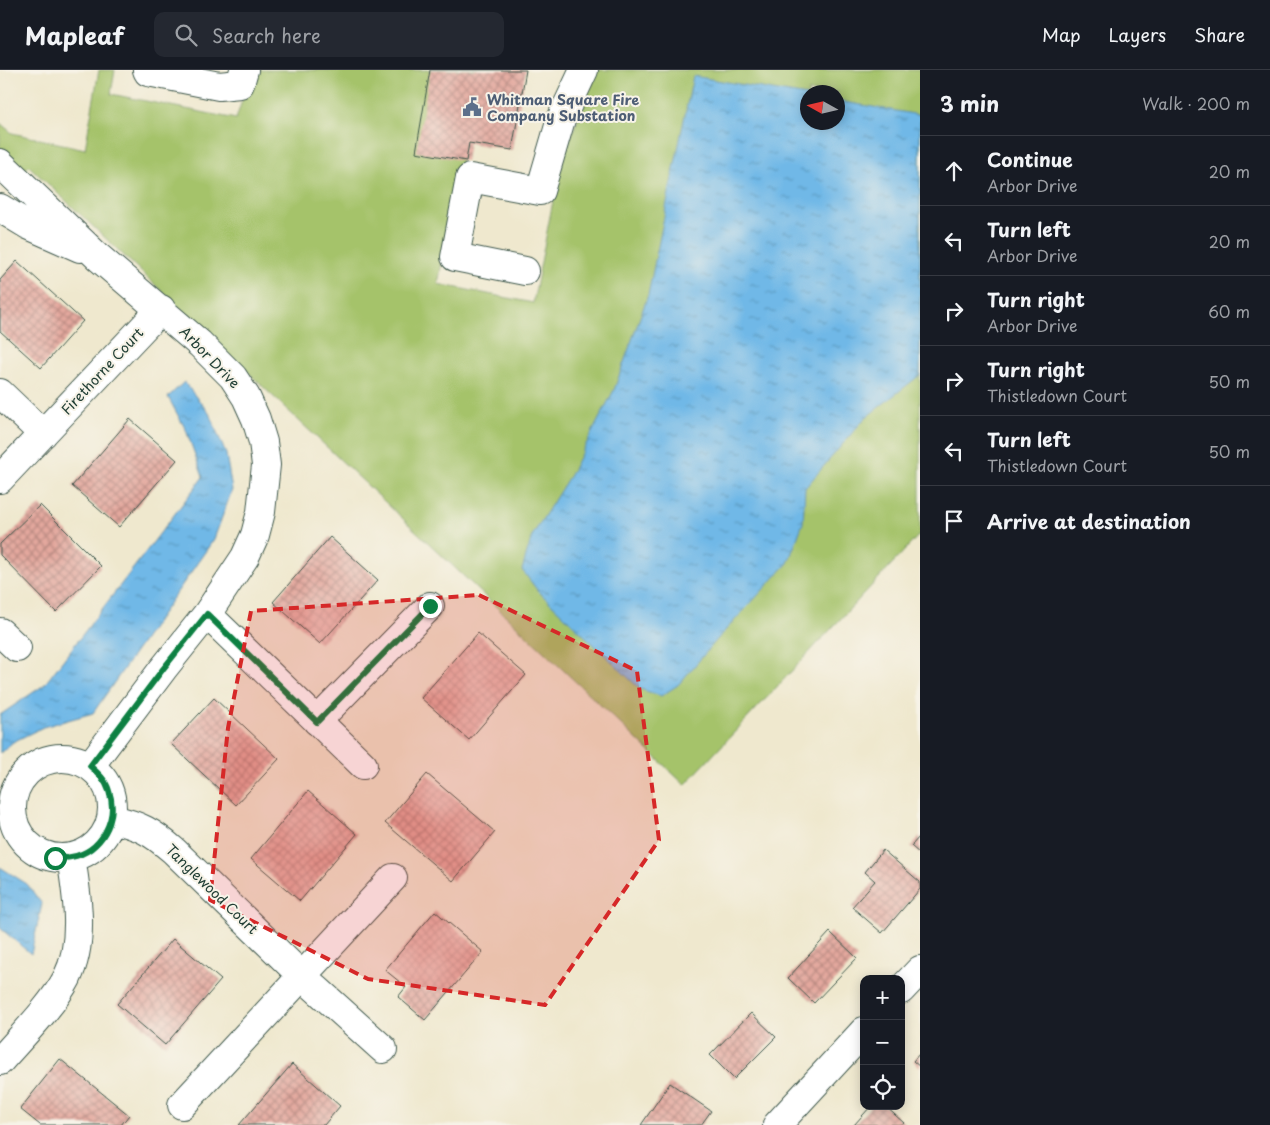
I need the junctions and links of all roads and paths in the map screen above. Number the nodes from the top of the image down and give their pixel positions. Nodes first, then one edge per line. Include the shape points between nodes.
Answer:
1 (147, 70) edge
2 (244, 70) edge
3 (584, 70) edge
4 (198, 76) edge
5 (0, 163) edge
6 (0, 208) edge
7 (97, 256) junction
8 (525, 271) dead end
9 (161, 309) junction
10 (0, 393) edge
11 (43, 434) junction
12 (0, 479) edge
13 (430, 606) dead end
14 (207, 614) junction
15 (317, 722) junction
16 (363, 765) dead end
17 (90, 766) junction
18 (6, 816) edge
19 (111, 819) junction
20 (71, 857) junction
21 (393, 878) dead end
22 (920, 970) edge
23 (302, 976) junction
24 (905, 986) edge
25 (860, 1035) edge
26 (383, 1049) dead end
27 (0, 1061) edge
28 (182, 1105) dead end
29 (777, 1125) edge

1 - 4 street
2 - 4 street via 240,84 219,86
3 - 8 street via 561,119 540,191 470,178 455,257
5 - 7 street, Arbor Drive
6 - 7 street, Arbor Drive via 34,228
7 - 9 street, Arbor Drive
9 - 11 street, Firethorne Court
9 - 14 street, Arbor Drive via 233,378 246,397 263,442 265,489 255,535 245,557
10 - 11 street
11 - 12 street, Firethorne Court
13 - 15 street
14 - 15 street
14 - 17 street, Arbor Drive
15 - 16 street
17 - 18 street via 75,759 58,757 42,761 28,770 18,783
17 - 19 street via 109,790
18 - 20 street via 27,844 40,853 55,858
19 - 20 street via 97,844 85,853
19 - 23 street, Tanglewood Court via 142,827 157,837
20 - 27 street via 76,900 75,955 67,977 54,997
21 - 23 street
22 - 24 street
23 - 26 street, Tanglewood Court
23 - 28 street
25 - 29 street

